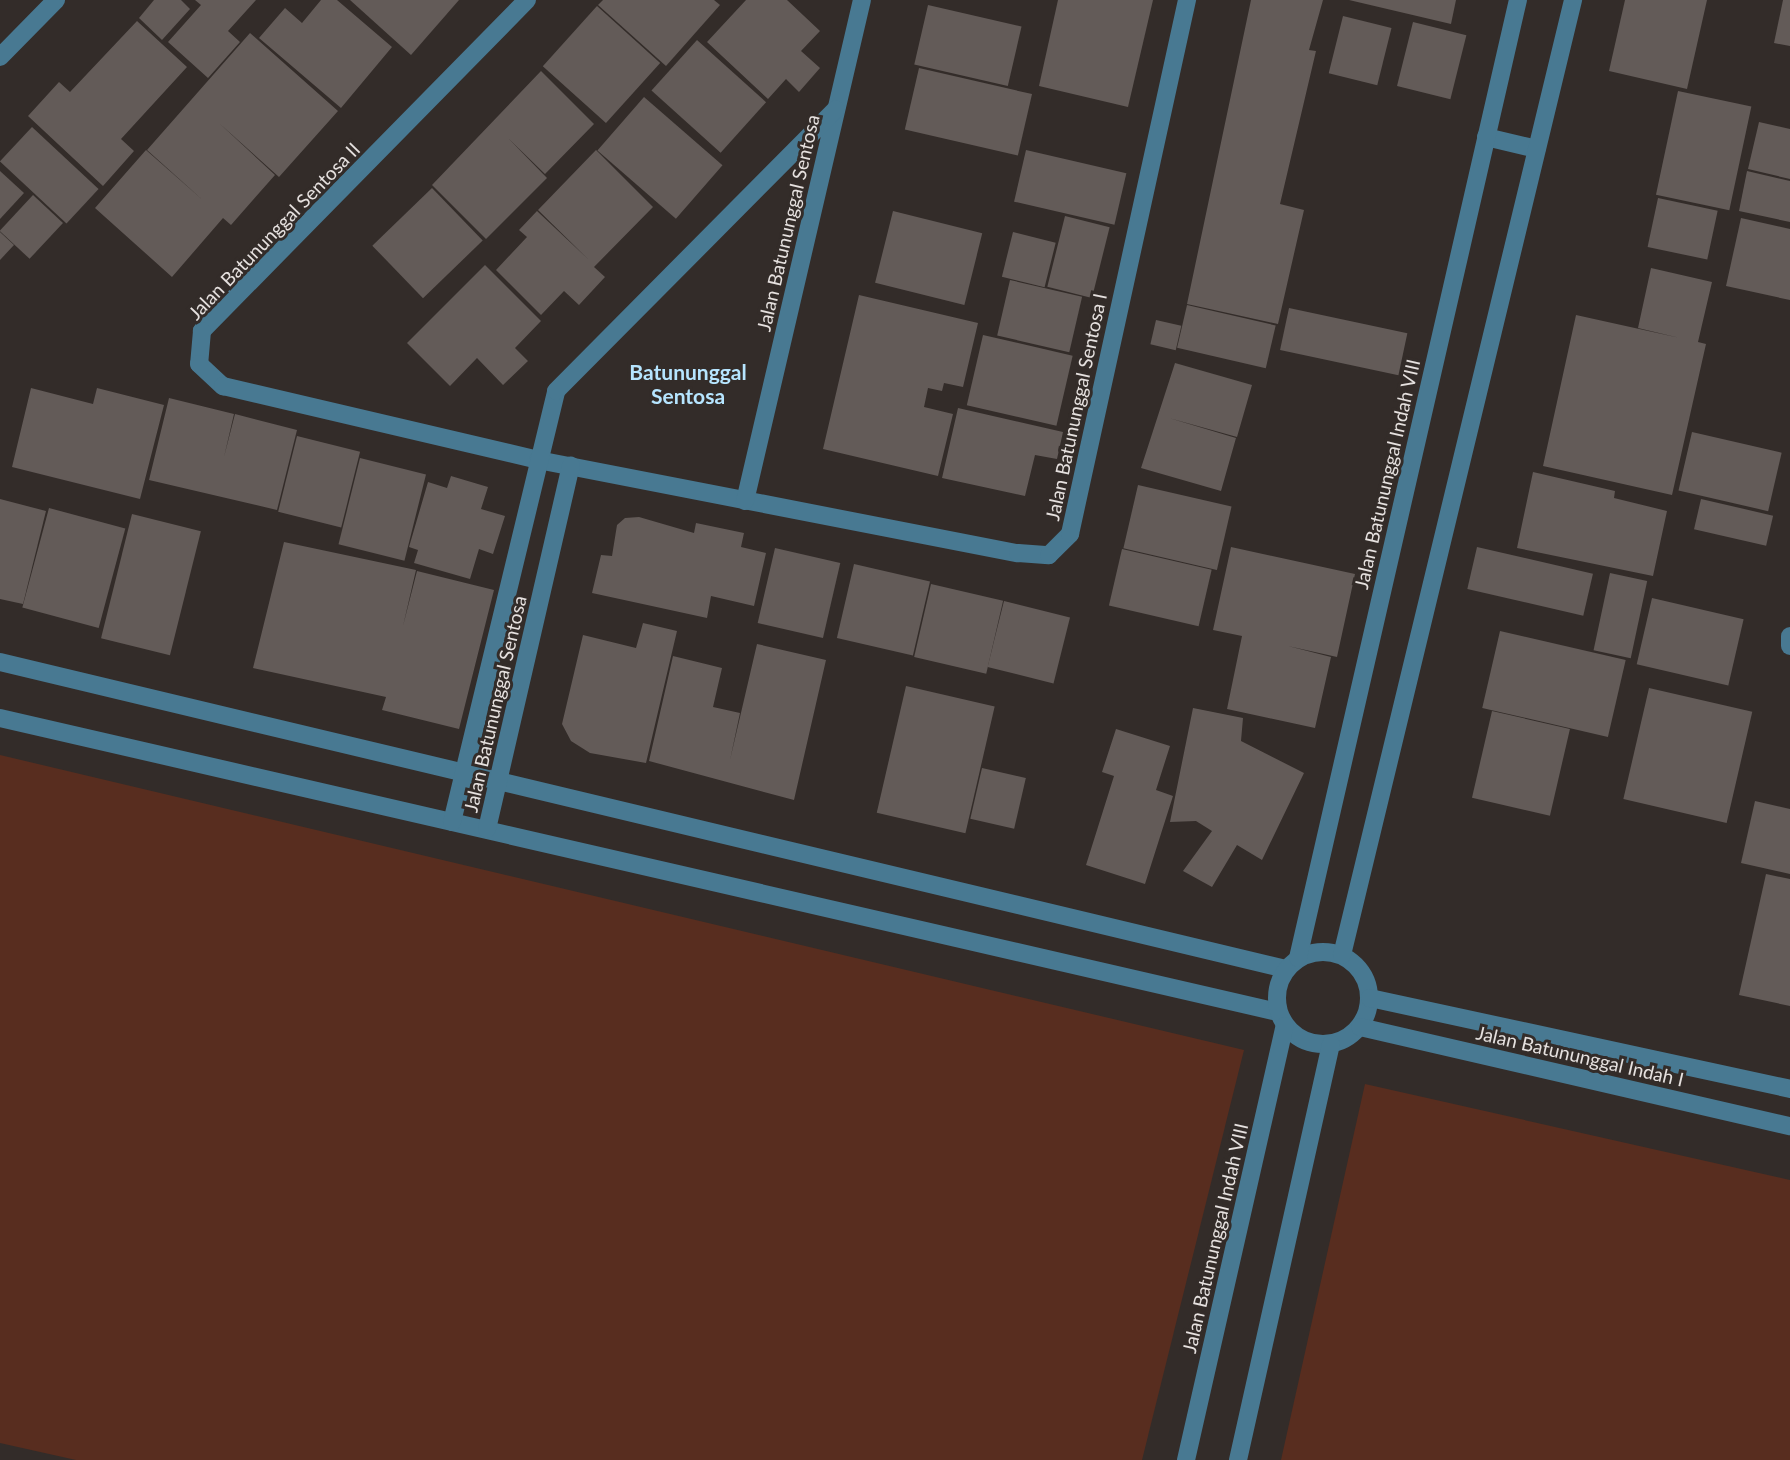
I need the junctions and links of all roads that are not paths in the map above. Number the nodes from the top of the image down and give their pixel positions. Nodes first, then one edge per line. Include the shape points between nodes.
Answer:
1 (56, 0) edge
2 (527, 0) edge
3 (862, 0) edge
4 (1186, 0) edge
5 (1518, 0) edge
6 (1573, 0) edge
7 (0, 57) edge
8 (836, 109) junction
9 (1486, 136) junction
10 (1537, 149) junction
11 (538, 460) junction
12 (571, 466) junction
13 (745, 501) junction
14 (1790, 636) edge
15 (1790, 646) edge
16 (0, 662) edge
17 (0, 718) edge
18 (466, 772) junction
19 (500, 780) junction
20 (452, 822) junction
21 (487, 829) junction
22 (1342, 955) junction
23 (1292, 963) junction
24 (1370, 998) junction
25 (1282, 1019) junction
26 (1360, 1027) junction
27 (1331, 1045) junction
28 (1790, 1089) edge
29 (1790, 1126) edge
30 (1186, 1460) edge
31 (1238, 1460) edge

1 - 7 street
2 - 11 street, Jalan Batununggal Sentosa II via 202,331 199,364 223,386
3 - 8 street, Jalan Batununggal Sentosa
4 - 13 street, Jalan Batununggal Sentosa I via 1070,534 1049,555 1018,553
5 - 9 street, Jalan Batununggal Indah VIII
6 - 10 street
8 - 11 street, Jalan Batununggal Sentosa via 556,391
8 - 13 street, Jalan Batununggal Sentosa
9 - 10 street
9 - 23 street, Jalan Batununggal Indah VIII
10 - 22 street
11 - 12 street
11 - 18 street, Jalan Batununggal Sentosa
12 - 13 street
12 - 19 street, Jalan Batununggal Sentosa
14 - 15 street
16 - 18 street
17 - 20 street
18 - 19 street
18 - 20 street, Jalan Batununggal Sentosa
19 - 21 street, Jalan Batununggal Sentosa
19 - 23 street
20 - 21 street
21 - 25 street
22 - 23 street via 1320,951
22 - 24 street via 1363,972
23 - 25 street via 1277,989
24 - 26 street
24 - 28 street, Jalan Batununggal Indah I
25 - 27 street via 1306,1042
25 - 30 street, Jalan Batununggal Indah VIII
26 - 27 street
26 - 29 street, Jalan Batununggal Indah I
27 - 31 street

